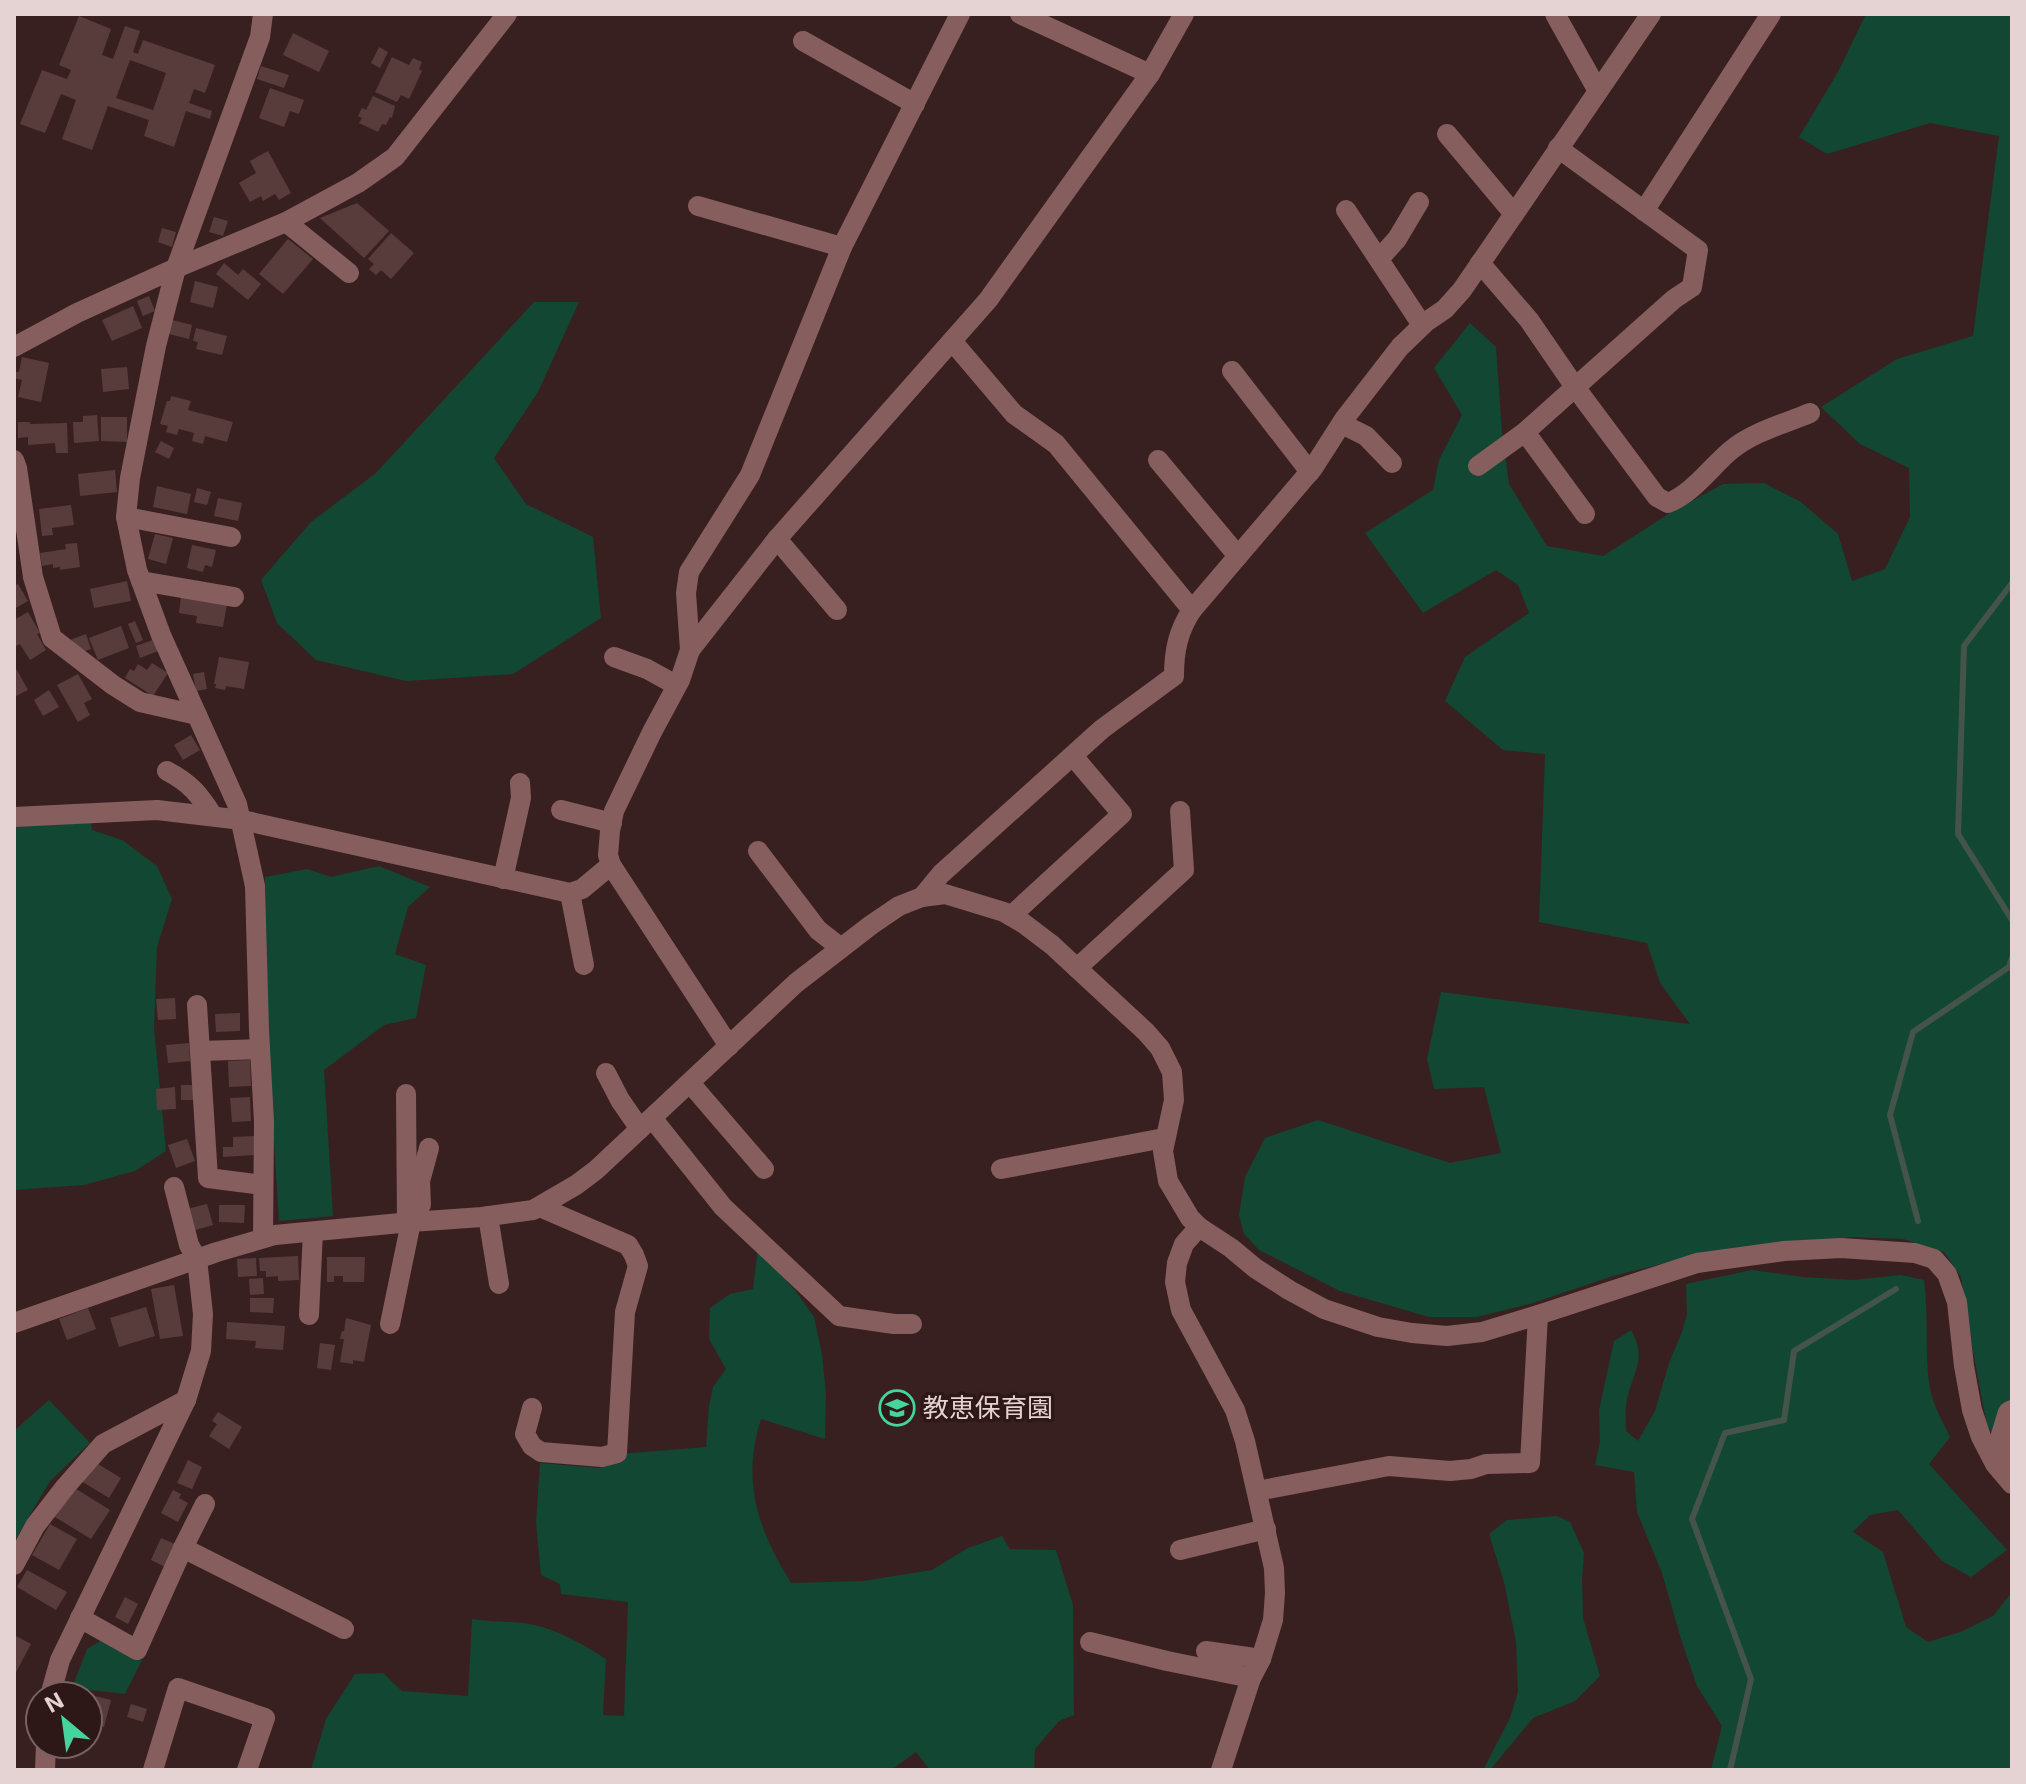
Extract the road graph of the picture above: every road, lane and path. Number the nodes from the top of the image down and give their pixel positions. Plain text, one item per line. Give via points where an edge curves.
1 (263, 14) edge
2 (507, 14) edge
3 (960, 14) edge
4 (1020, 14) edge
5 (1184, 14) edge
6 (1555, 14) edge
7 (1651, 14) edge
8 (1771, 14) edge
9 (803, 41) dead end
10 (1150, 74) junction
11 (1598, 91) junction
12 (915, 104) junction
13 (1447, 134) dead end
14 (1558, 148) junction
15 (1419, 202) dead end
16 (698, 206) dead end
17 (1346, 210) dead end
18 (1644, 211) junction
19 (1514, 214) junction
20 (286, 222) junction
21 (842, 247) junction
22 (1379, 259) junction
23 (1480, 263) junction
24 (176, 268) junction
25 (349, 273) dead end
26 (1422, 325) junction
27 (952, 341) junction
28 (14, 347) edge
29 (1232, 371) dead end
30 (1575, 387) junction
31 (1810, 413) dead end
32 (1342, 424) junction
33 (1525, 432) junction
34 (14, 460) edge
35 (1158, 460) dead end
36 (1392, 463) dead end
37 (1478, 466) dead end
38 (1310, 472) junction
39 (1585, 514) dead end
40 (126, 517) junction
41 (231, 537) dead end
42 (777, 539) junction
43 (1238, 556) junction
44 (141, 581) junction
45 (234, 597) dead end
46 (837, 610) dead end
47 (1192, 610) junction
48 (690, 650) junction
49 (614, 657) dead end
50 (676, 685) junction
51 (197, 715) junction
52 (1073, 756) junction
53 (167, 771) dead end
54 (520, 783) dead end
55 (561, 810) dead end
56 (1180, 811) dead end
57 (213, 816) junction
58 (14, 817) edge
59 (242, 820) junction
60 (612, 823) junction
61 (758, 851) dead end
62 (611, 865) junction
63 (503, 879) junction
64 (570, 893) junction
65 (922, 897) junction
66 (1011, 916) junction
67 (841, 948) junction
68 (584, 965) dead end
69 (1077, 968) junction
70 (197, 1005) dead end
71 (729, 1046) junction
72 (260, 1049) junction
73 (200, 1051) junction
74 (606, 1073) dead end
75 (690, 1083) junction
76 (406, 1094) dead end
77 (646, 1123) junction
78 (1164, 1138) junction
79 (429, 1148) dead end
80 (764, 1169) dead end
81 (1001, 1169) dead end
82 (263, 1185) junction
83 (174, 1187) dead end
84 (540, 1207) junction
85 (488, 1216) junction
86 (413, 1222) junction
87 (1199, 1227) junction
88 (313, 1232) junction
89 (263, 1238) junction
90 (197, 1259) junction
91 (499, 1284) dead end
92 (309, 1315) dead end
93 (1538, 1315) junction
94 (14, 1323) edge
95 (390, 1324) dead end
96 (912, 1324) dead end
97 (186, 1400) junction
98 (532, 1408) dead end
99 (2012, 1410) edge
100 (2007, 1478) edge
101 (1257, 1491) junction
102 (205, 1504) dead end
103 (1266, 1529) junction
104 (183, 1548) junction
105 (1180, 1550) dead end
106 (14, 1565) edge
107 (80, 1618) junction
108 (344, 1629) dead end
109 (1090, 1642) dead end
110 (1206, 1651) dead end
111 (1261, 1659) junction
112 (1251, 1678) junction
113 (54, 1680) edge
114 (153, 1770) edge
115 (247, 1770) edge
116 (1221, 1770) edge

1 - 24 street via 260,37
2 - 20 street via 395,157
3 - 12 street
4 - 10 street
5 - 10 street
6 - 11 street
7 - 11 street
8 - 18 street
9 - 12 street
10 - 27 street via 988,300
11 - 14 street
12 - 21 street
13 - 19 street
14 - 18 street
14 - 19 street
15 - 22 street
16 - 21 street
17 - 22 street
18 - 30 street via 1698,250 1692,287
19 - 23 street
20 - 24 street
20 - 25 street
21 - 48 street via 750,475 689,572
22 - 26 street
23 - 26 street via 1445,309
23 - 30 street via 1529,320
24 - 28 street
24 - 40 street via 156,346
26 - 32 street
27 - 42 street
27 - 47 street via 1014,414 1056,444
29 - 38 street
30 - 31 street via 1657,497 1668,503 1681,498 1732,449
30 - 33 street
32 - 36 street via 1366,436
32 - 38 street
33 - 37 street
33 - 39 street
34 - 51 street via 33,577 52,638 140,702
35 - 43 street
38 - 43 street
40 - 41 street
40 - 44 street
42 - 46 street
42 - 48 street
43 - 47 street
44 - 45 street
44 - 51 street
47 - 52 street via 1174,651 1174,676
48 - 50 street
49 - 50 street
50 - 60 street
51 - 59 street
52 - 65 street
52 - 66 street via 1122,814
53 - 57 street via 187,782
54 - 63 street
55 - 60 street
56 - 69 street via 1184,870
57 - 58 street via 157,810
57 - 59 street
59 - 63 street
59 - 72 street via 255,886
60 - 62 street
61 - 67 street via 818,930
62 - 64 street
62 - 71 street
63 - 64 street
64 - 68 street
65 - 66 street via 945,894
65 - 67 street via 899,906
66 - 69 street
67 - 71 street
69 - 78 street via 1160,1048 1172,1072 1174,1100
70 - 73 street
71 - 75 street
72 - 73 street
72 - 82 street
73 - 82 street via 208,1178
74 - 77 street via 620,1100
75 - 77 street
75 - 80 street
76 - 86 street
77 - 84 street via 586,1178
77 - 96 street via 723,1207 839,1316
78 - 81 street
78 - 87 street via 1168,1181
79 - 86 street
82 - 89 street
83 - 90 street
84 - 85 street
84 - 98 street via 628,1245 638,1266 625,1312 617,1453 602,1457 541,1452 525,1434
85 - 86 street
85 - 91 street
86 - 88 street
86 - 95 street
87 - 93 street via 1324,1309 1378,1327 1447,1336
87 - 101 street via 1177,1263 1181,1310 1235,1410
88 - 89 street
88 - 92 street
89 - 90 street
90 - 94 street
90 - 97 street via 201,1351
93 - 100 street via 1697,1263 1751,1255 1841,1248 1934,1259 1947,1274 1957,1302 1972,1410 1981,1437
93 - 101 street via 1530,1463 1450,1471 1389,1466
97 - 106 street via 103,1444 35,1526
97 - 107 street
99 - 100 street via 2000,1438
101 - 103 street
102 - 104 street
103 - 105 street
103 - 111 street via 1275,1593
104 - 107 street via 137,1650
104 - 108 street
107 - 113 street
109 - 112 street
110 - 111 street
111 - 112 street
112 - 116 street
114 - 115 street via 178,1688 265,1718

